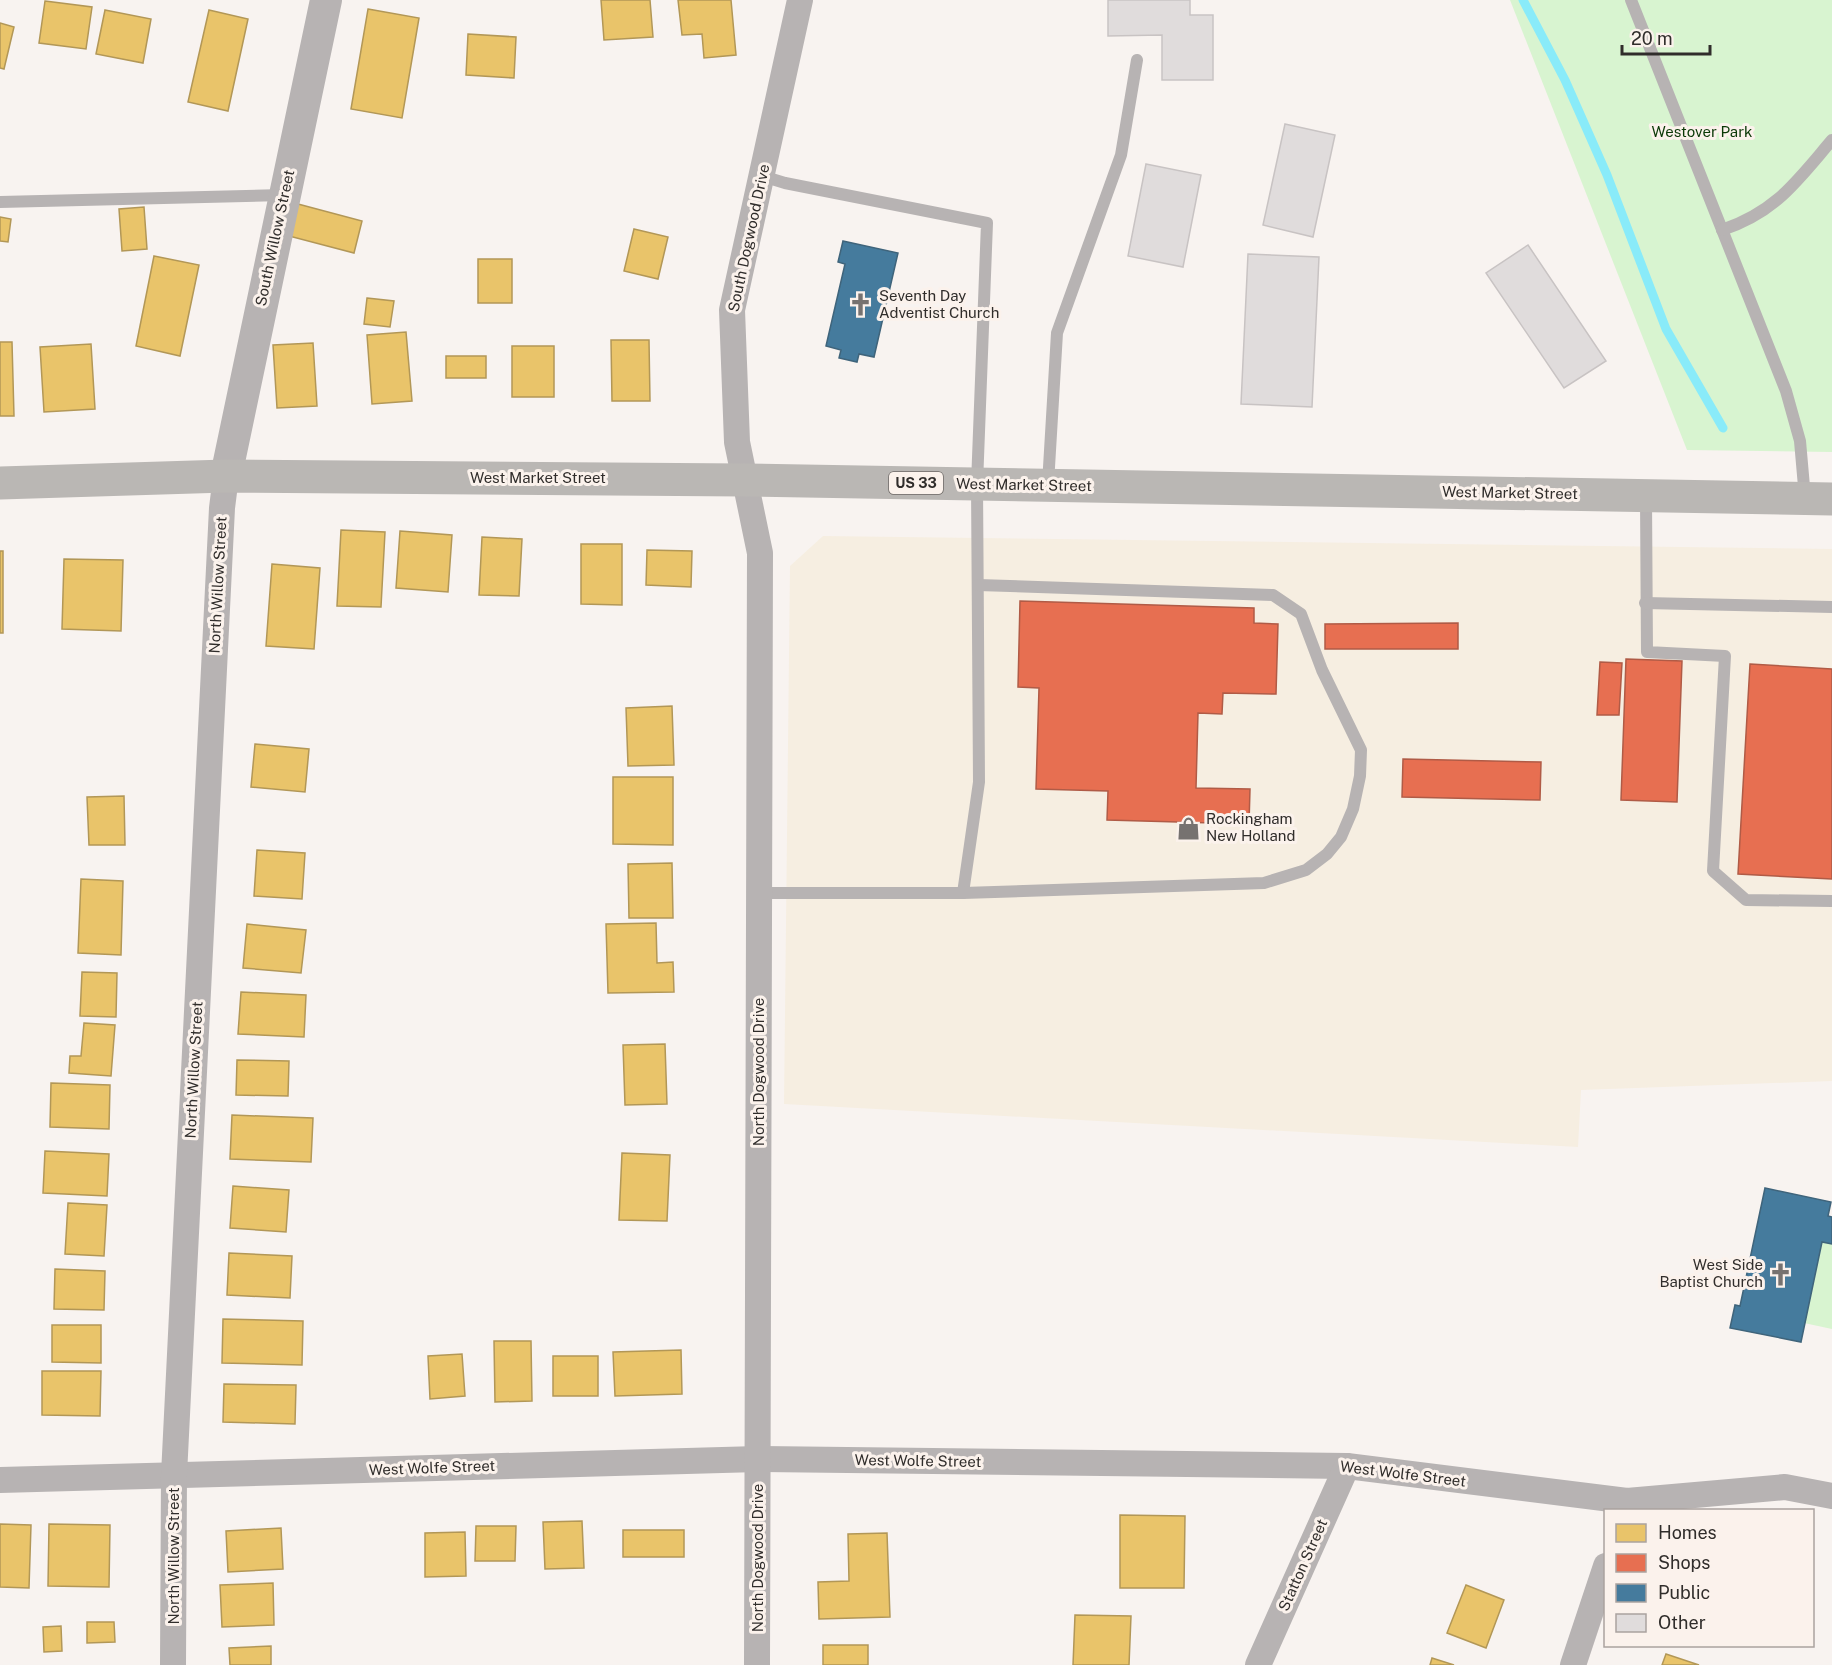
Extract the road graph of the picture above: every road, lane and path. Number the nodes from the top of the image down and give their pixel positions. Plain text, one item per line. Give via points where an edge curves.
1 (326, 0) edge
2 (800, 0) edge
3 (1631, 0) edge
4 (1137, 60) dead end
5 (1832, 140) edge
6 (762, 176) junction
7 (283, 195) junction
8 (0, 202) edge
9 (1722, 230) junction
10 (226, 476) junction
11 (744, 480) junction
12 (0, 483) edge
13 (977, 484) junction
14 (1048, 485) junction
15 (1646, 496) junction
16 (1818, 499) edge
17 (978, 585) junction
18 (1645, 603) junction
19 (1832, 607) edge
20 (759, 893) junction
21 (963, 893) junction
22 (1832, 901) edge
23 (758, 1459) junction
24 (1347, 1466) junction
25 (174, 1475) junction
26 (0, 1480) edge
27 (1832, 1496) edge
28 (1625, 1506) edge
29 (1604, 1569) edge
30 (173, 1665) edge
31 (757, 1665) edge
32 (1258, 1665) edge
33 (1573, 1665) edge

1 - 7 street, South Willow Street
2 - 6 street, South Dogwood Drive
3 - 9 lane
4 - 14 lane via 1121,155 1057,333
5 - 9 lane via 1774,204
6 - 11 street, South Dogwood Drive via 732,310 737,442
6 - 13 lane via 987,223
7 - 8 lane
7 - 10 street, South Willow Street
9 - 16 lane via 1795,419
10 - 11 main road, West Market Street / US 33
10 - 12 main road, West Market Street / US 33
10 - 25 street, North Willow Street
11 - 13 main road, West Market Street / US 33
11 - 20 street, North Dogwood Drive via 760,553
13 - 14 main road, West Market Street / US 33
13 - 17 lane
14 - 15 main road, West Market Street / US 33
15 - 16 main road, West Market Street / US 33
15 - 18 lane
17 - 21 lane via 979,782
17 - 21 lane via 1273,595 1301,614 1322,670 1361,750 1360,776 1353,809 1341,837 1315,864 1280,880 1208,886
18 - 19 lane
18 - 22 lane via 1647,651 1725,656 1713,871 1746,900
20 - 21 lane
20 - 23 street, North Dogwood Drive
23 - 24 street, West Wolfe Street
23 - 25 street, West Wolfe Street
23 - 31 street, North Dogwood Drive
24 - 28 street, West Wolfe Street
24 - 32 street, Statton Street
25 - 26 street, West Wolfe Street
25 - 30 street, North Willow Street
27 - 28 street, West Wolfe Street via 1785,1487
29 - 33 street

